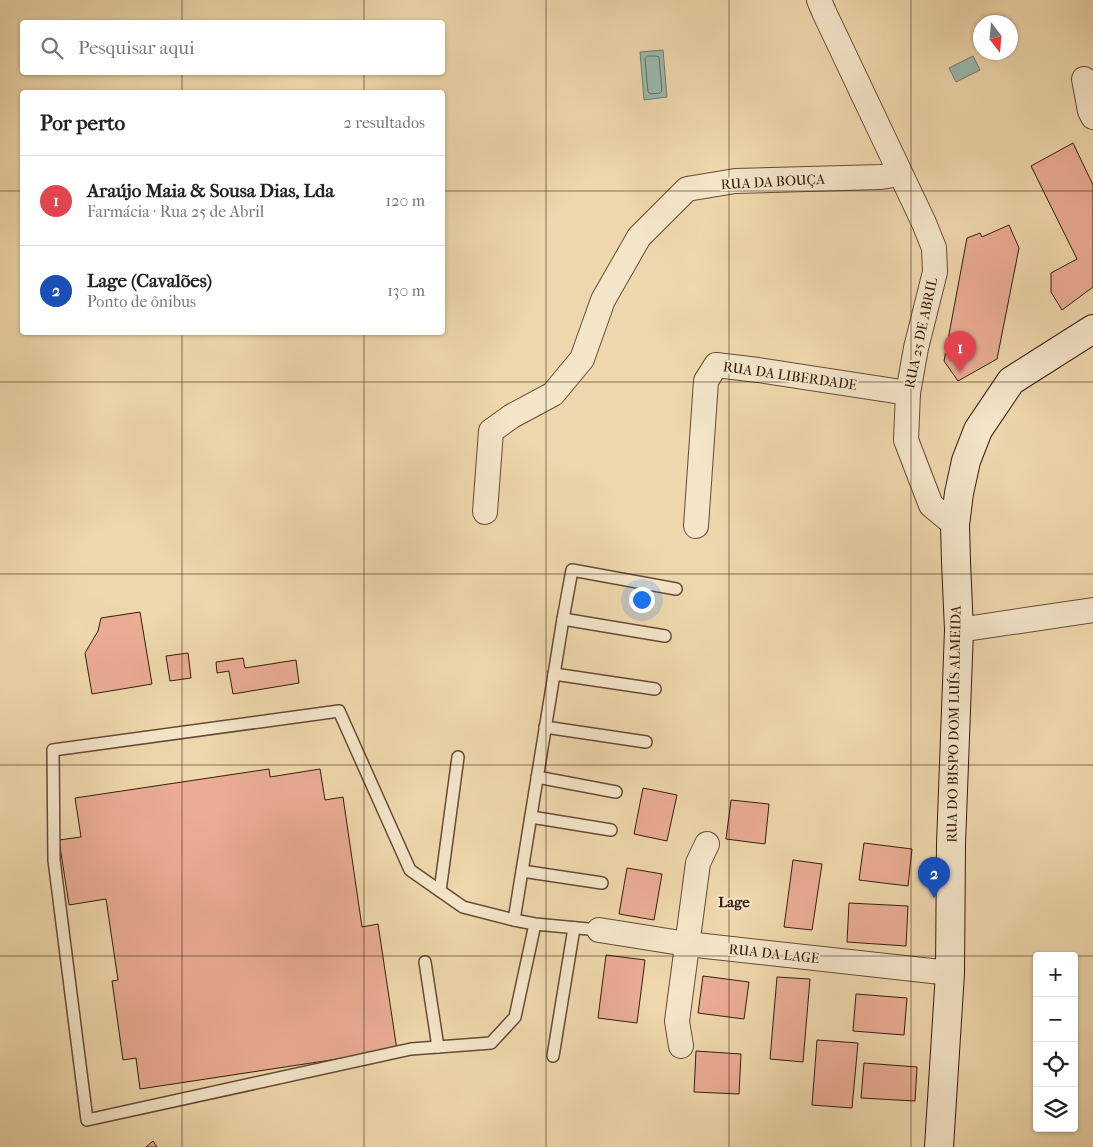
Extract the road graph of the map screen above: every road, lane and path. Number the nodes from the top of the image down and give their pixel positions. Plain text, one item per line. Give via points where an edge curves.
1 (819, 0) edge
2 (1084, 79) dead end
3 (1093, 117) edge
4 (900, 174) junction
5 (1093, 329) edge
6 (908, 393) junction
7 (484, 512) dead end
8 (955, 525) junction
9 (696, 526) dead end
10 (676, 589) dead end
11 (1093, 610) edge
12 (563, 619) junction
13 (959, 630) junction
14 (665, 636) dead end
15 (554, 674) junction
16 (655, 689) dead end
17 (545, 727) junction
18 (646, 742) dead end
19 (458, 757) dead end
20 (537, 777) junction
21 (616, 792) dead end
22 (530, 817) junction
23 (611, 830) dead end
24 (707, 844) dead end
25 (522, 871) junction
26 (602, 883) dead end
27 (440, 891) junction
28 (514, 920) junction
29 (535, 924) junction
30 (574, 928) junction
31 (599, 930) joint
32 (687, 944) junction
33 (425, 962) dead end
34 (950, 973) junction
35 (681, 1046) dead end
36 (438, 1048) junction
37 (553, 1056) dead end
38 (939, 1147) edge

1 - 4 street, RUA 25 DE ABRIL
2 - 3 street
4 - 6 street, RUA 25 DE ABRIL via 934,248 935,272
4 - 7 street, RUA DA BOUÇA via 736,181 686,189 639,238 604,300 582,359 553,394 491,431
5 - 8 street, RUA DO BISPO DOM LUÍS ALMEIDA via 1011,381 978,430 969,453
6 - 8 street, RUA 25 DE ABRIL via 906,440 931,505
6 - 9 street, RUA DA LIBERDADE via 716,365 706,381
8 - 13 street, RUA DO BISPO DOM LUÍS ALMEIDA
10 - 12 lane via 572,570
11 - 13 street
12 - 14 lane
12 - 15 lane
13 - 34 street, RUA DO BISPO DOM LUÍS ALMEIDA
15 - 16 lane
15 - 17 lane
17 - 18 lane
17 - 20 lane
19 - 27 lane
20 - 21 lane
20 - 22 lane
22 - 23 lane
22 - 25 lane
24 - 32 street via 698,863
25 - 26 lane
25 - 28 lane
27 - 28 lane via 462,907
27 - 36 lane via 410,870 339,711 53,750 54,860 87,1120 411,1050
28 - 29 lane
29 - 30 lane
29 - 36 lane via 515,1017 491,1043
30 - 31 lane
30 - 37 lane
31 - 32 street, RUA DA LAGE
32 - 34 street, RUA DA LAGE
32 - 35 street via 677,1021
33 - 36 lane
34 - 38 street, RUA DO BISPO DOM LUÍS ALMEIDA

